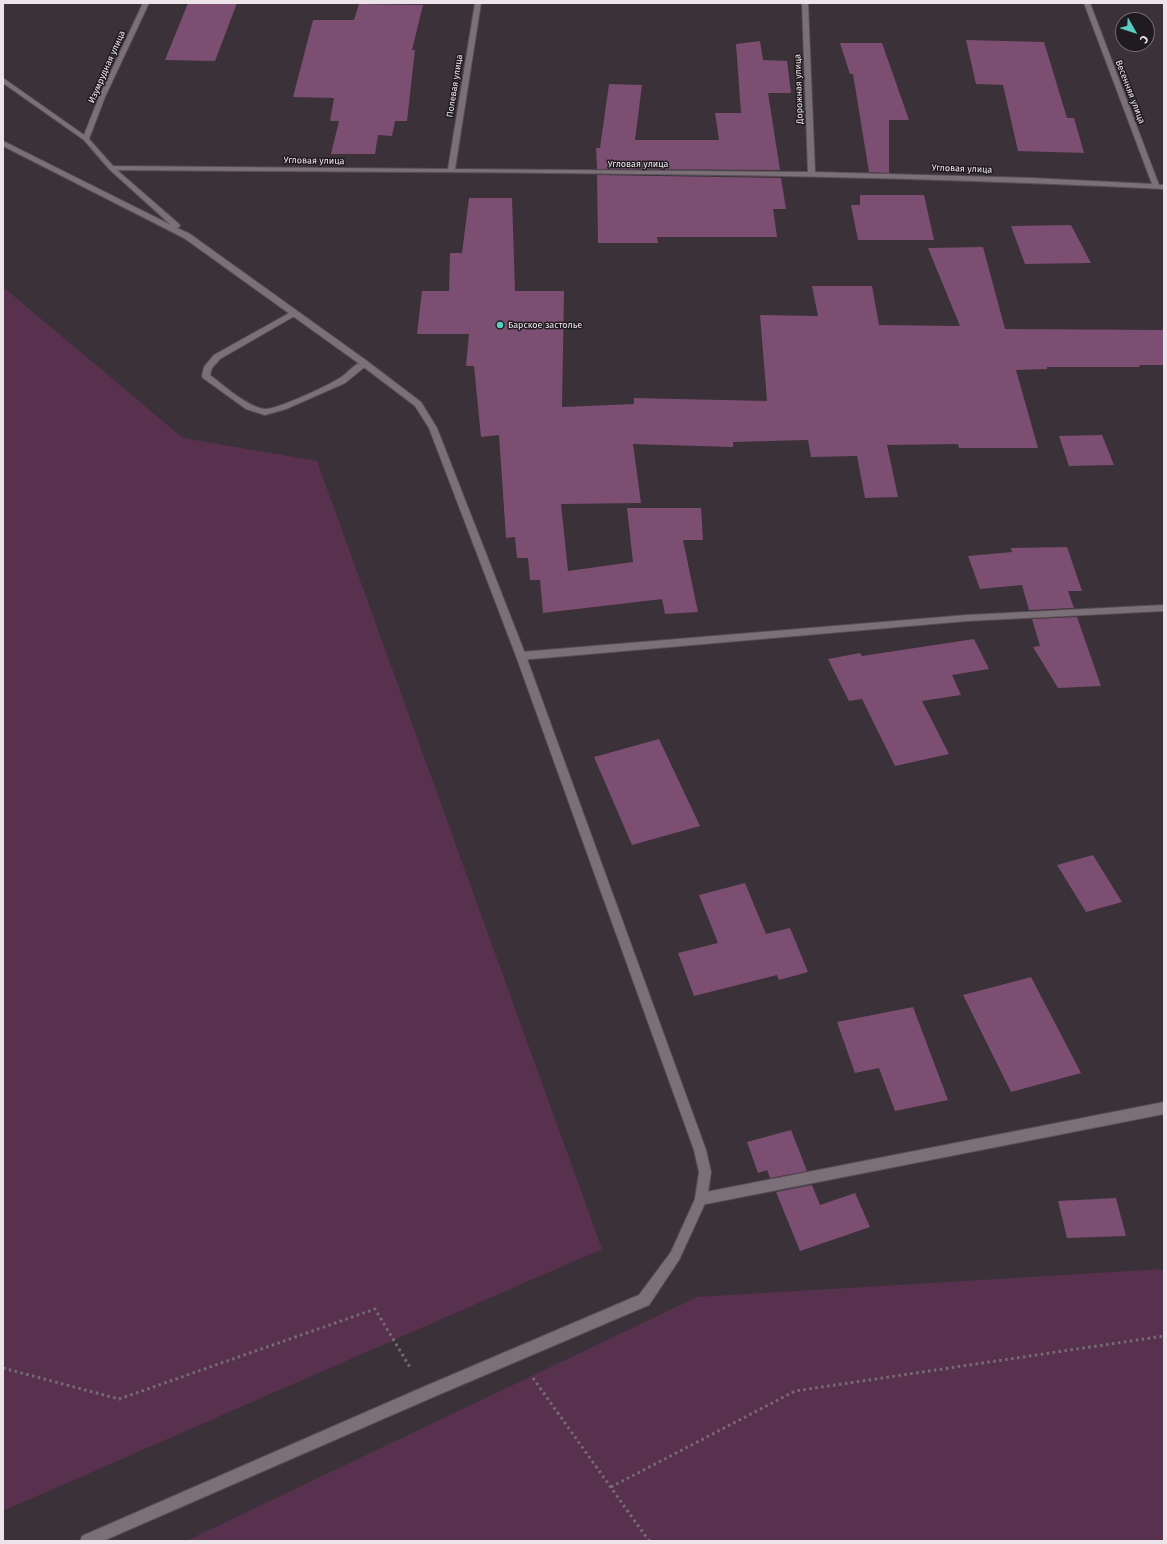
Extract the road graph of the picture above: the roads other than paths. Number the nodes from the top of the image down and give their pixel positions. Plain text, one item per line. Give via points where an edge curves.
1 (146, 3) edge
2 (478, 3) edge
3 (805, 3) edge
4 (1087, 3) edge
5 (3, 80) edge
6 (86, 139) junction
7 (3, 143) edge
8 (111, 168) junction
9 (451, 172) junction
10 (812, 174) junction
11 (1156, 187) junction
12 (1164, 187) edge
13 (187, 236) junction
14 (294, 314) junction
15 (364, 363) junction
16 (1164, 608) edge
17 (521, 656) junction
18 (1164, 1108) edge
19 (701, 1199) junction
20 (86, 1541) edge

1 - 6 street, Изумрудная улица via 102,97
2 - 9 street, Полевая улица
3 - 10 street, Дорожная улица
4 - 11 street, Весенняя улица
5 - 6 street
6 - 8 street
7 - 13 street
8 - 9 street, Угловая улица
8 - 13 street
9 - 10 street, Угловая улица
10 - 11 street, Угловая улица via 1032,180
11 - 12 street, Угловая улица
13 - 14 street
14 - 15 street
14 - 15 street via 217,358 208,367 206,376 249,407 265,412 283,407 342,381
15 - 17 street via 418,404 433,428
16 - 17 street via 967,618
17 - 19 street via 700,1150 705,1172
18 - 19 street
19 - 20 street via 675,1256 644,1300

